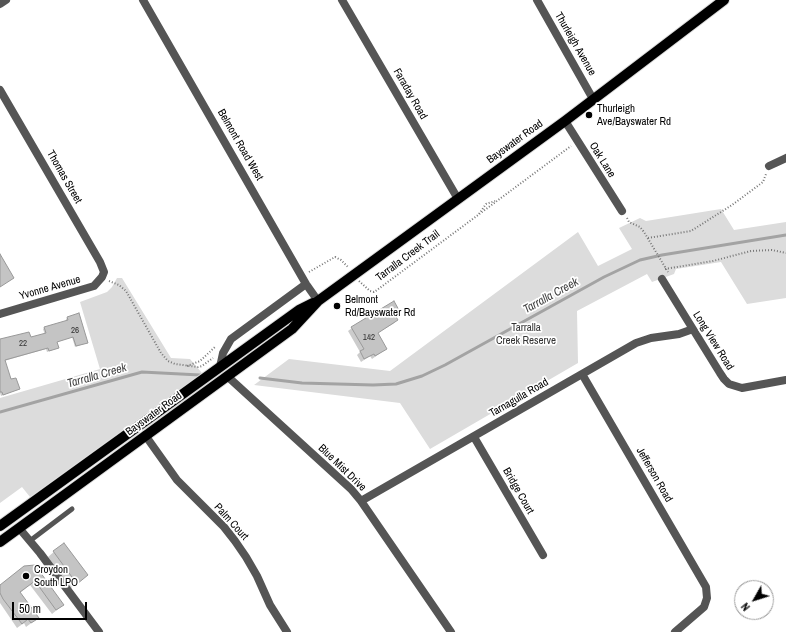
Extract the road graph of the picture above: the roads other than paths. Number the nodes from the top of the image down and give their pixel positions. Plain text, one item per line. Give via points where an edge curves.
1 (6, 0) edge
2 (143, 0) edge
3 (342, 0) edge
4 (537, 0) edge
5 (724, 0) edge
6 (0, 4) edge
7 (0, 90) edge
8 (593, 99) junction
9 (565, 121) junction
10 (786, 158) edge
11 (769, 166) road end
12 (458, 199) junction
13 (622, 211) road end
14 (102, 278) joint
15 (662, 279) dead end
16 (306, 284) junction
17 (318, 301) junction
18 (0, 314) edge
19 (693, 329) junction
20 (220, 367) junction
21 (582, 374) junction
22 (227, 376) junction
23 (786, 380) edge
24 (145, 435) junction
25 (474, 437) junction
26 (361, 501) junction
27 (72, 509) dead end
28 (1, 524) edge
29 (19, 528) junction
30 (31, 540) junction
31 (0, 542) edge
32 (543, 555) dead end
33 (99, 632) edge
34 (287, 632) edge
35 (451, 632) edge
36 (675, 632) edge

1 - 6 street
2 - 16 street, Belmont Road West
3 - 12 street, Faraday Road
4 - 8 street, Thurleigh Avenue
5 - 8 main road, Bayswater Road
7 - 14 street, Thomas Street via 100,262 104,272
8 - 9 main road, Bayswater Road
9 - 12 main road, Bayswater Road
9 - 13 street, Oak Lane
10 - 11 street
12 - 17 main road, Bayswater Road
14 - 18 street, Yvonne Avenue via 94,286
15 - 19 street, Long View Road
16 - 17 street, Belmont Road West
16 - 20 street via 226,340
17 - 20 main road, Bayswater Road via 299,310
17 - 22 main road, Bayswater Road via 292,329
19 - 21 street, Tarnagulla Road via 636,343
19 - 23 street, Long View Road via 729,384 742,388
20 - 22 main road
20 - 28 main road, Bayswater Road
21 - 25 street, Tarnagulla Road
21 - 36 street, Jefferson Road via 706,587 707,598 704,607
22 - 24 main road, Bayswater Road
22 - 26 street, Blue Mist Drive
24 - 29 main road, Bayswater Road
24 - 34 street, Palm Court via 177,480 235,541
25 - 26 street, Tarnagulla Road
25 - 32 street, Bridge Court
26 - 35 street, Blue Mist Drive
27 - 30 lane
28 - 29 main road
29 - 30 street
29 - 31 main road, Bayswater Road
30 - 33 street

